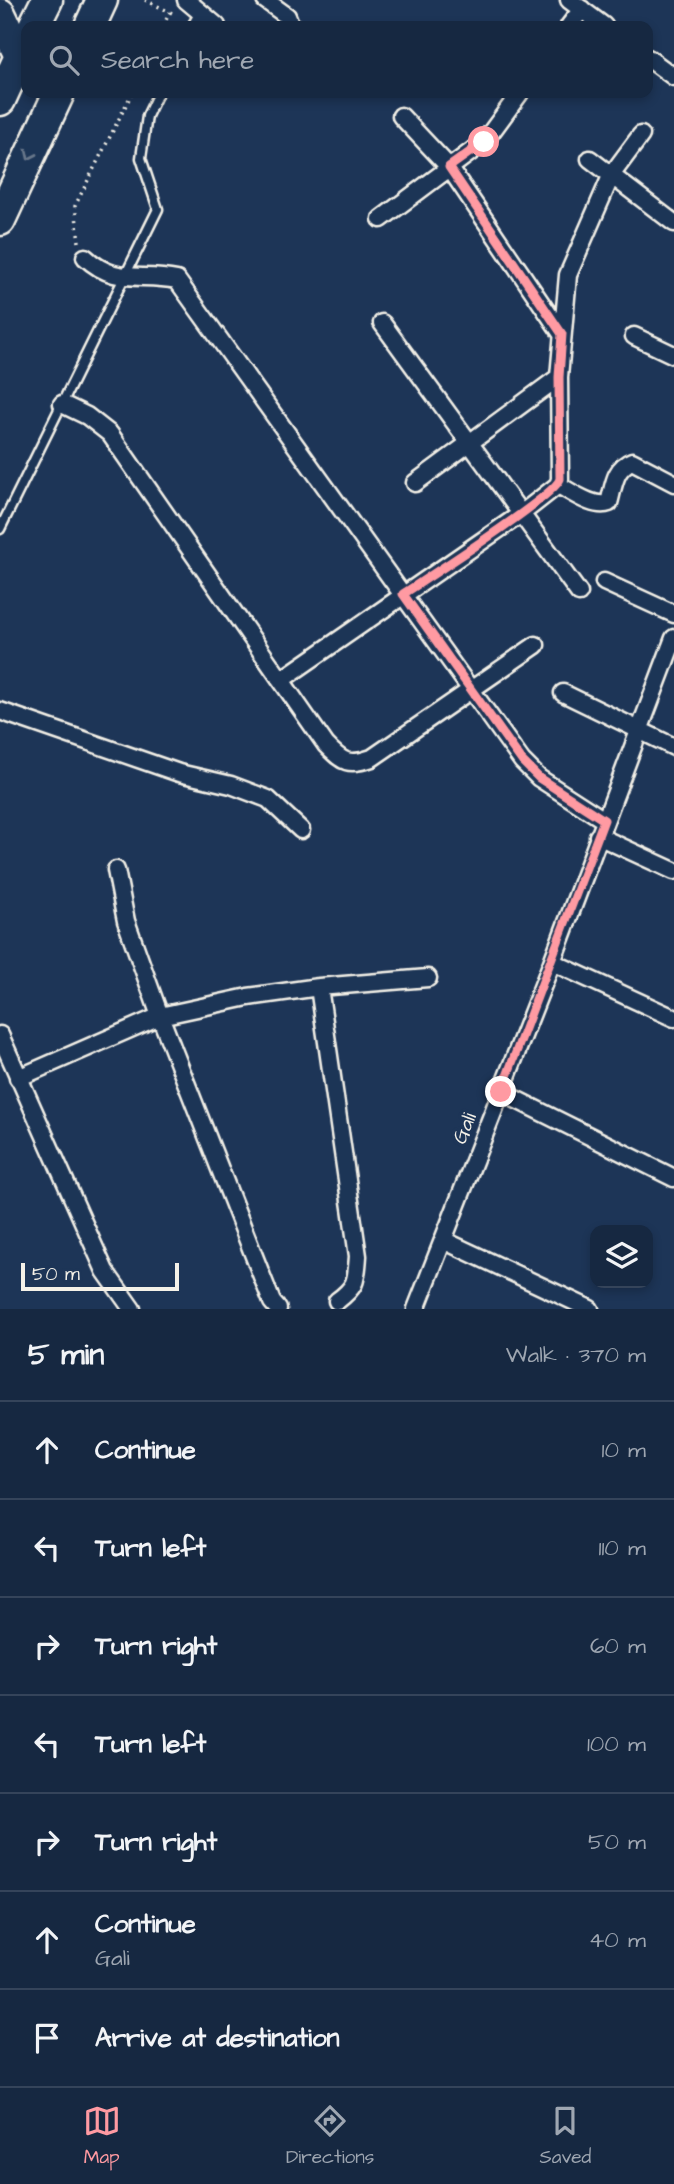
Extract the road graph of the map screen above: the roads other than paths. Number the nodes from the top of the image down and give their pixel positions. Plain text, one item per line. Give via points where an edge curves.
1 (47, 0) edge
2 (102, 0) edge
3 (186, 0) edge
4 (265, 0) edge
5 (575, 5) edge
6 (0, 14) edge
7 (196, 19) edge
8 (36, 21) edge
9 (92, 21) edge
10 (289, 21) edge
11 (597, 21) edge
12 (21, 47) edge
13 (21, 54) edge
14 (653, 62) edge
15 (674, 77) edge
16 (57, 98) edge
17 (156, 98) edge
18 (516, 98) edge
19 (0, 100) edge
20 (401, 116) dead end
21 (641, 135) dead end
22 (590, 159) dead end
23 (449, 167) junction
24 (612, 174) junction
25 (381, 219) dead end
26 (0, 220) edge
27 (674, 223) edge
28 (85, 257) road end
29 (126, 277) junction
30 (382, 323) dead end
31 (562, 334) junction
32 (634, 336) dead end
33 (674, 355) edge
34 (559, 377) junction
35 (62, 404) junction
36 (469, 443) junction
37 (415, 483) dead end
38 (674, 483) edge
39 (558, 485) junction
40 (521, 514) junction
41 (0, 529) edge
42 (604, 582) dead end
43 (579, 593) dead end
44 (403, 594) junction
45 (674, 614) edge
46 (674, 638) edge
47 (536, 645) dead end
48 (281, 680) junction
49 (471, 689) junction
50 (563, 693) dead end
51 (0, 711) edge
52 (640, 730) junction
53 (674, 747) edge
54 (601, 828) junction
55 (301, 830) dead end
56 (116, 870) dead end
57 (674, 872) edge
58 (552, 962) junction
59 (428, 978) dead end
60 (319, 987) junction
61 (160, 1016) junction
62 (674, 1018) edge
63 (0, 1035) edge
64 (18, 1078) junction
65 (501, 1092) junction
66 (674, 1178) edge
67 (443, 1240) junction
68 (337, 1301) dead end
69 (132, 1309) edge
70 (278, 1309) edge
71 (416, 1309) edge
72 (590, 1309) edge

1 - 8 highway
2 - 9 highway
3 - 7 street
4 - 10 street
5 - 11 street
6 - 12 highway
13 - 19 highway
14 - 15 street
16 -> 26 highway
17 - 29 lane via 147,116 141,159 158,209
18 - 23 street via 484,142
20 - 23 street
21 - 24 street
22 - 24 street
23 - 25 street
23 - 31 street
24 - 27 street
24 - 31 street via 568,275
28 - 29 street via 100,271
29 - 35 lane
29 - 44 street via 177,280
30 - 36 street
31 - 34 street
32 - 33 street
34 - 36 street
34 - 39 street
35 - 41 lane
35 - 48 street via 110,434
36 - 37 street
36 - 40 street
38 - 39 street via 632,461 618,470 605,505
39 - 40 street
40 - 43 street
40 - 44 street
42 - 45 street
44 - 48 street
44 - 49 street
46 - 52 street, Gali
47 - 49 street
48 - 49 street via 326,745 340,760 356,764 372,758
49 - 54 street via 522,761
50 - 52 street
51 - 55 street via 179,773 256,794 268,799
52 - 53 street
52 - 54 street, Gali
54 - 57 street
54 - 58 street, Gali
56 - 61 street via 126,921
58 - 62 street
58 - 65 street, Gali
59 - 60 street
60 - 61 street
60 - 68 street via 358,1256 352,1290
61 - 64 street
61 - 70 street
63 - 64 street
64 - 69 street via 105,1271
65 - 66 street
65 - 67 street, Gali
67 - 71 street, Gali
67 - 72 street

